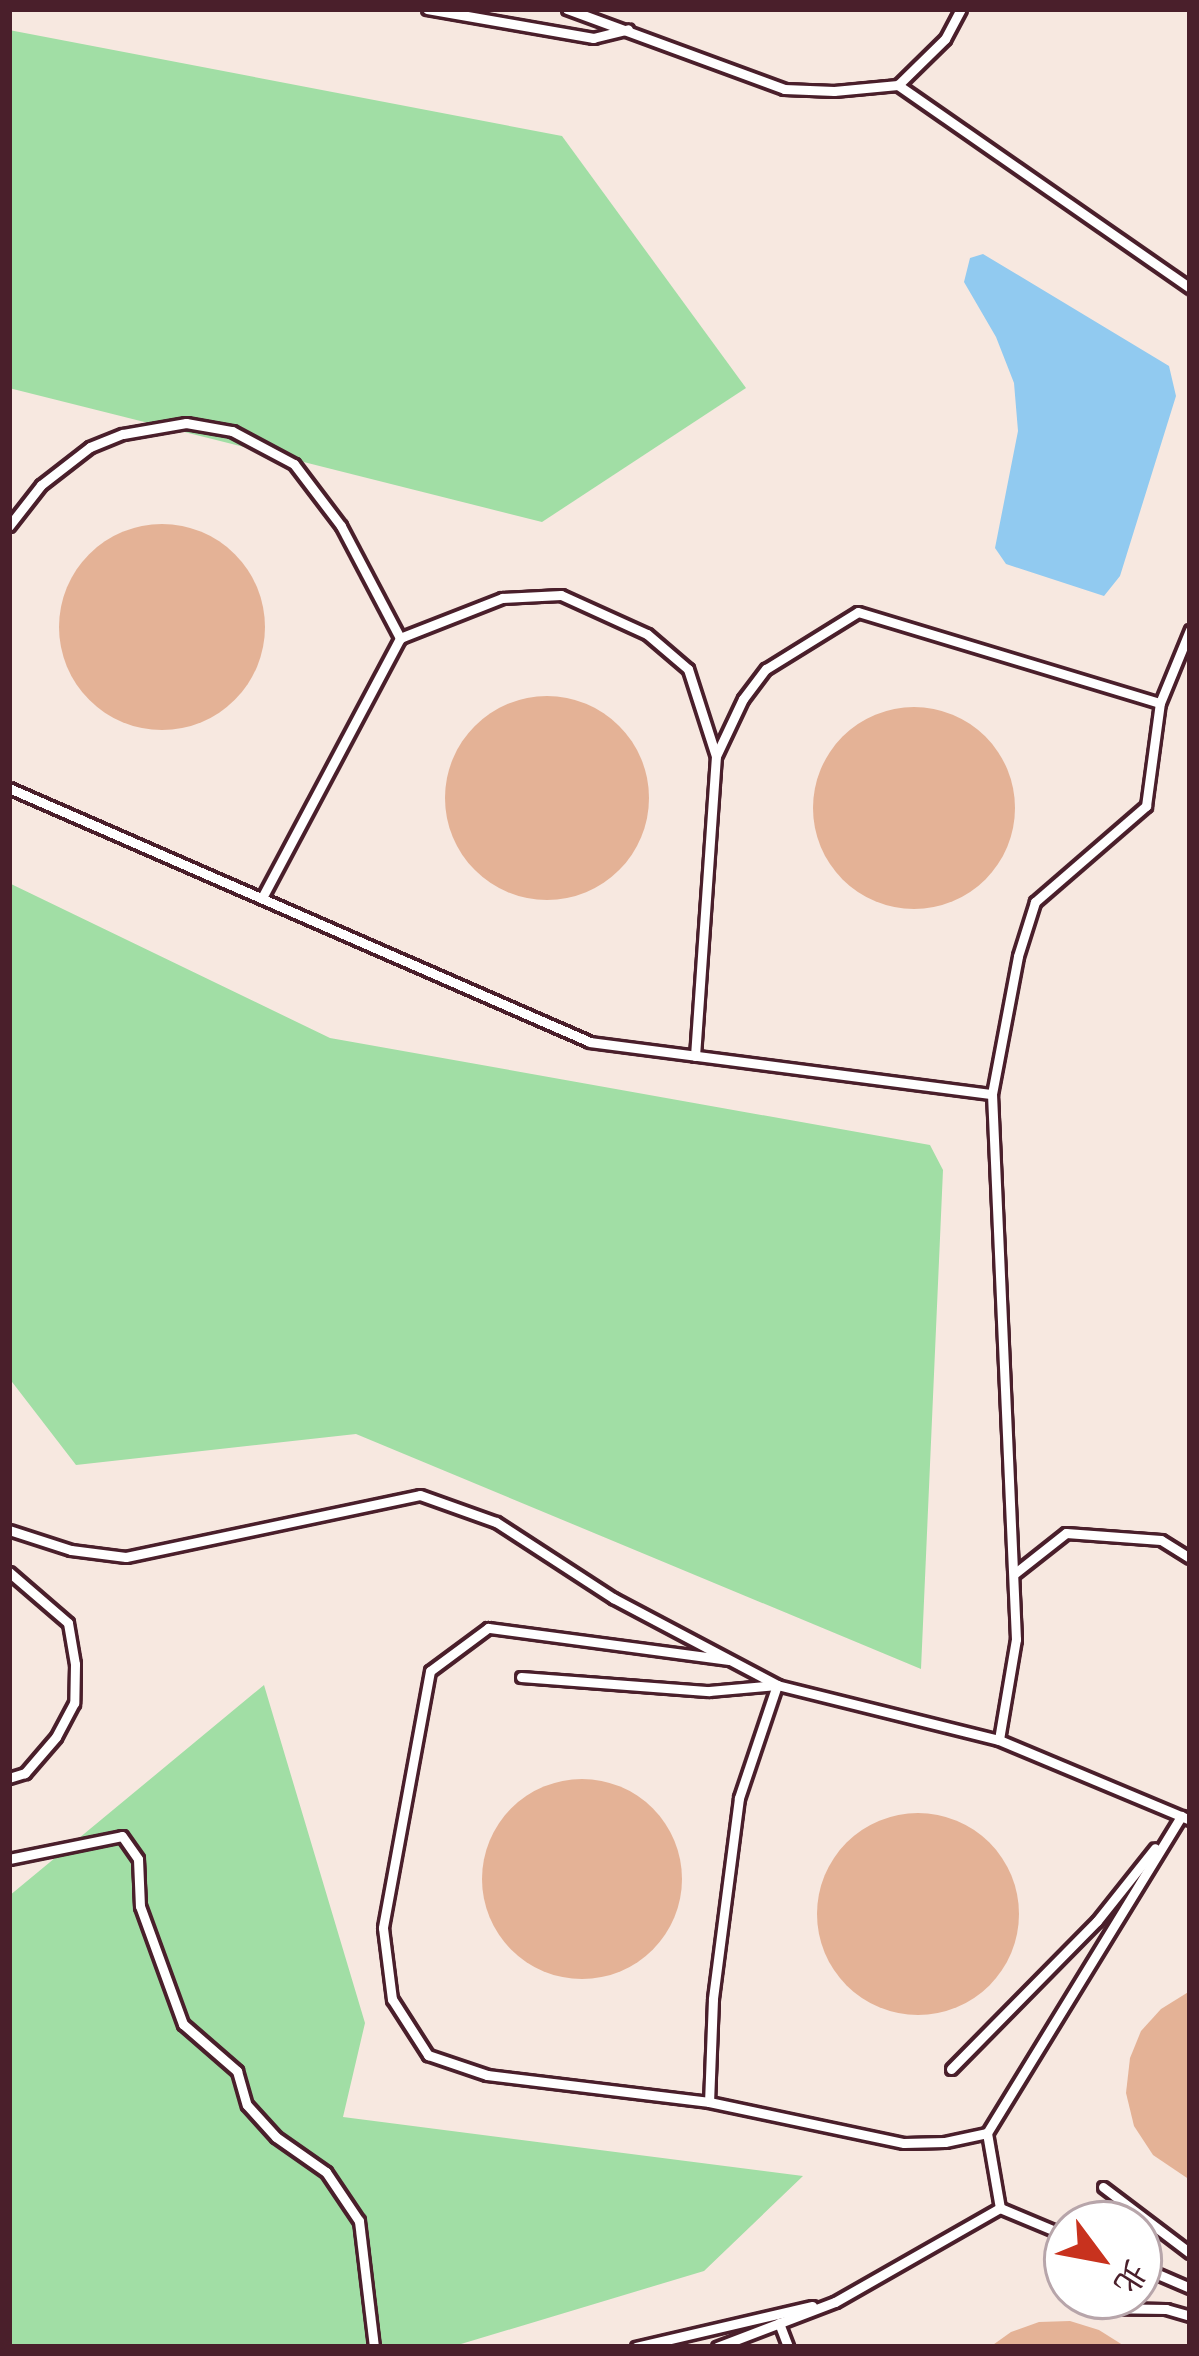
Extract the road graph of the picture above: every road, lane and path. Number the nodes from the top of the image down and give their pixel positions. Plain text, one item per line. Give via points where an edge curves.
1 (427, 9) edge
2 (567, 9) edge
3 (961, 9) edge
4 (628, 29) junction
5 (898, 85) junction
6 (1190, 288) edge
7 (9, 526) edge
8 (1190, 630) edge
9 (400, 638) junction
10 (1160, 703) junction
11 (716, 756) junction
12 (9, 788) edge
13 (262, 896) junction
14 (695, 1056) junction
15 (992, 1094) junction
16 (9, 1530) edge
17 (1190, 1558) edge
18 (9, 1572) edge
19 (1014, 1574) junction
20 (729, 1660) junction
21 (521, 1677) dead end
22 (777, 1685) junction
23 (999, 1740) junction
24 (9, 1778) edge
25 (1185, 1818) edge
26 (9, 1859) edge
27 (951, 2069) dead end
28 (709, 2102) junction
29 (987, 2133) junction
30 (1103, 2187) dead end
31 (1000, 2208) junction
32 (1043, 2226) edge
33 (1190, 2254) edge
34 (835, 2302) junction
35 (779, 2323) junction
36 (374, 2347) edge
37 (636, 2347) edge
38 (717, 2347) edge
39 (788, 2347) edge

1 - 4 lane via 593,38
2 - 4 lane
3 - 5 lane via 945,39
4 - 5 lane via 784,89
5 - 6 lane
7 - 9 lane via 40,485 90,447 186,423 232,431 294,464 341,526
8 - 10 lane
9 - 11 lane via 502,598 561,595 647,634 688,669
9 - 13 lane
10 - 11 lane via 857,612 766,669
10 - 15 lane via 1145,806 1035,902
11 - 14 lane
12 - 13 lane
13 - 14 lane via 590,1042
14 - 15 lane
15 - 19 lane
16 - 20 lane via 126,1557 420,1496 496,1522
17 - 19 lane via 1161,1540 1066,1533
18 - 24 lane via 68,1623 75,1664 74,1702 56,1737
19 - 23 lane via 1016,1639
20 - 22 lane
20 - 28 lane via 488,1628 430,1671 383,1928 392,1999 428,2055 487,2075
21 - 22 lane via 709,1691
22 - 23 lane
22 - 28 lane via 740,1798 713,2000
23 - 25 lane
25 - 27 lane
25 - 29 lane
26 - 36 lane via 122,1836 138,1859 140,1906 183,2024 237,2072 247,2104 276,2137 326,2172 358,2221
28 - 29 lane via 904,2143
29 - 31 lane
30 - 33 lane
31 - 32 lane
31 - 34 lane
34 - 35 lane
34 - 37 lane
35 - 38 lane
35 - 39 lane

